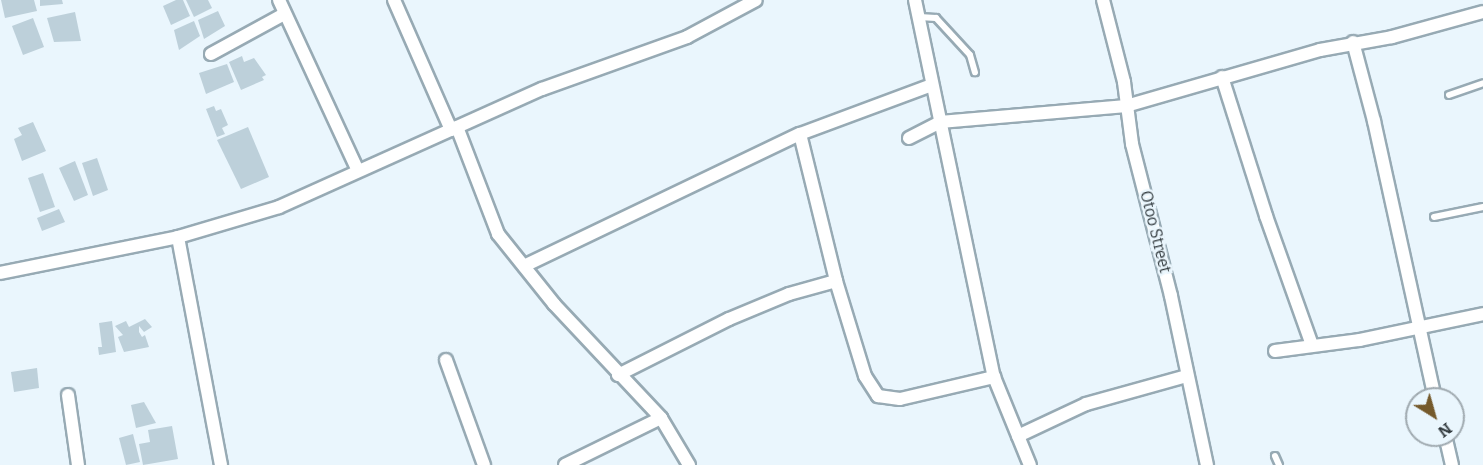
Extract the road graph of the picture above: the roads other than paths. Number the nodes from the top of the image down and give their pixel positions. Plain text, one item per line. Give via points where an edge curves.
1 (279, 0) edge
2 (394, 0) edge
3 (756, 0) edge
4 (915, 0) edge
5 (1103, 0) edge
6 (1483, 12) edge
7 (285, 14) junction
8 (918, 17) junction
9 (1353, 42) junction
10 (211, 54) dead end
11 (975, 72) dead end
12 (1222, 77) junction
13 (1483, 83) edge
14 (932, 85) junction
15 (1449, 95) dead end
16 (1126, 106) junction
17 (940, 122) junction
18 (454, 129) junction
19 (800, 134) junction
20 (909, 138) dead end
21 (357, 169) junction
22 (1483, 207) edge
23 (1434, 217) dead end
24 (178, 237) junction
25 (524, 266) junction
26 (0, 273) edge
27 (836, 281) junction
28 (1483, 314) edge
29 (1417, 329) junction
30 (1312, 345) junction
31 (1275, 351) dead end
32 (446, 360) dead end
33 (618, 375) junction
34 (994, 376) junction
35 (1187, 376) junction
36 (1432, 387) edge
37 (68, 394) dead end
38 (661, 418) junction
39 (1018, 436) junction
40 (1448, 447) edge
41 (1275, 456) dead end
42 (78, 465) edge
43 (221, 465) edge
44 (484, 465) edge
45 (565, 465) edge
46 (688, 465) edge
47 (1030, 465) edge
48 (1207, 465) edge
49 (1279, 465) edge
50 (1452, 465) edge

1 - 7 street
2 - 18 street
3 - 18 street via 687,37 542,90
4 - 8 street
5 - 16 street, Otoo Street
6 - 9 street via 1392,37
7 - 10 street
7 - 21 street
8 - 11 lane via 936,18 970,55
8 - 14 street
9 - 12 street
9 - 29 street via 1374,121
12 - 16 street
12 - 30 street
13 - 15 lane
14 - 17 street
14 - 19 street
16 - 17 street
16 - 35 street, Otoo Street
17 - 20 street
17 - 34 street
18 - 21 street
18 - 25 street via 498,234
19 - 25 street
19 - 27 street
21 - 24 street via 279,207
22 - 23 lane
24 - 26 street
24 - 43 street
25 - 33 street
27 - 33 street via 789,294 729,319
27 - 34 street via 865,376 878,396 900,399
28 - 29 street
29 - 30 street
29 - 36 street
30 - 31 street
32 - 44 street
33 - 38 street
34 - 39 street
35 - 39 street via 1086,404
35 - 48 street, Otoo Street
37 - 42 street
38 - 45 street
38 - 46 street
39 - 47 street
40 - 50 street
41 - 49 lane

